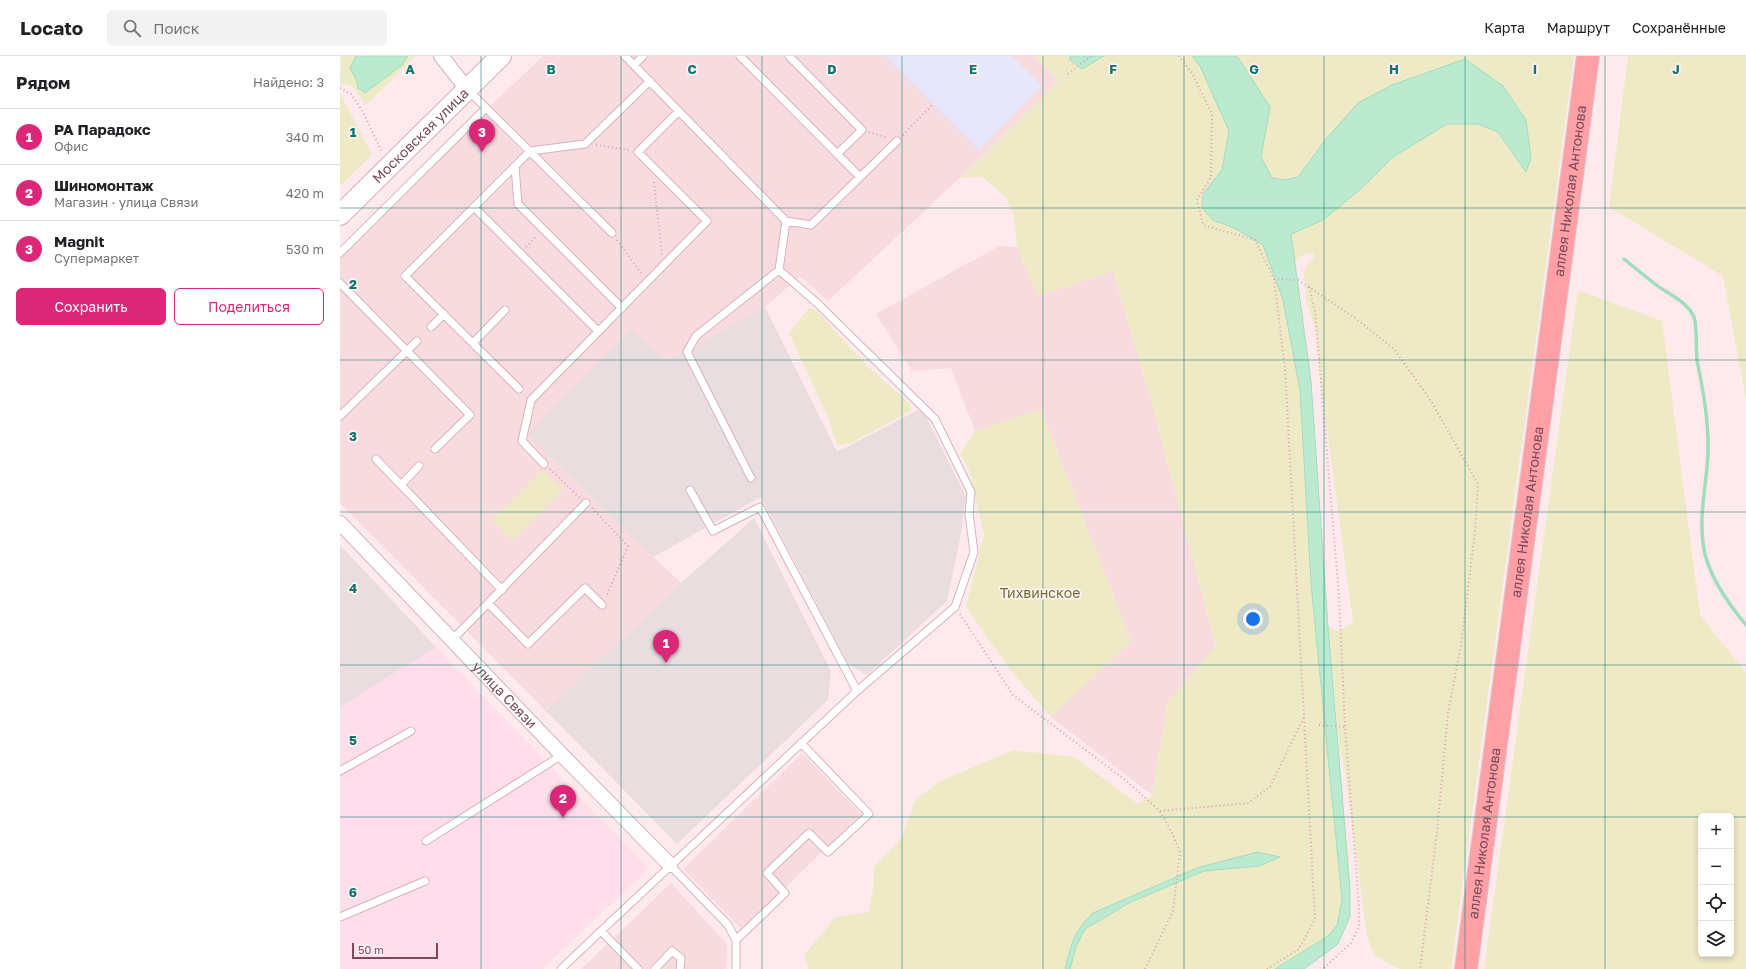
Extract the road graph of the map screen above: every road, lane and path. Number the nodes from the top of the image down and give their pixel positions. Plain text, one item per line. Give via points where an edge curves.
1 (441, 56) edge
2 (501, 56) edge
3 (625, 56) edge
4 (643, 56) edge
5 (740, 56) edge
6 (790, 56) edge
7 (1091, 56) edge
8 (1179, 56) edge
9 (1588, 56) edge
10 (634, 65) junction
11 (1068, 74) dead end
12 (650, 81) junction
13 (340, 88) edge
14 (467, 89) junction
15 (933, 104) dead end
16 (486, 108) junction
17 (679, 111) junction
18 (862, 130) junction
19 (897, 141) junction
20 (585, 144) junction
21 (530, 151) junction
22 (638, 152) junction
23 (837, 154) junction
24 (391, 164) junction
25 (515, 166) junction
26 (653, 166) junction
27 (860, 177) junction
28 (474, 207) junction
29 (340, 215) edge
30 (786, 221) junction
31 (543, 230) junction
32 (612, 233) joint
33 (340, 252) edge
34 (520, 253) junction
35 (663, 266) junction
36 (779, 270) junction
37 (1274, 279) junction
38 (648, 281) junction
39 (340, 283) edge
40 (1309, 287) junction
41 (622, 308) junction
42 (505, 310) dead end
43 (444, 314) junction
44 (431, 327) dead end
45 (598, 331) junction
46 (417, 341) dead end
47 (473, 343) junction
48 (407, 351) junction
49 (519, 389) dead end
50 (341, 414) edge
51 (436, 449) dead end
52 (376, 459) dead end
53 (544, 464) joint
54 (419, 466) dead end
55 (752, 478) dead end
56 (401, 485) junction
57 (690, 490) dead end
58 (586, 503) junction
59 (340, 523) edge
60 (502, 590) junction
61 (488, 603) junction
62 (602, 605) joint
63 (955, 607) junction
64 (452, 640) junction
65 (857, 691) junction
66 (1304, 717) junction
67 (1319, 725) dead end
68 (1344, 727) junction
69 (411, 731) dead end
70 (801, 744) junction
71 (562, 755) junction
72 (340, 771) edge
73 (1160, 811) junction
74 (426, 841) dead end
75 (670, 865) junction
76 (425, 881) dead end
77 (340, 917) edge
78 (601, 931) junction
79 (736, 940) junction
80 (561, 969) edge
81 (638, 969) edge
82 (655, 969) edge
83 (680, 969) edge
84 (736, 969) edge
85 (1145, 969) edge
86 (1267, 969) edge
87 (1323, 969) edge
88 (1420, 969) edge
89 (1466, 969) edge

1 - 14 street
2 - 14 main road, Московская улица
3 - 10 lane
4 - 10 lane
5 - 23 lane
6 - 18 lane
7 - 11 path
8 - 37 path via 1192,73 1212,114 1211,176 1197,200 1203,225 1255,240
9 - 89 main road, аллея Николая Антонова
10 - 12 lane
12 - 17 lane
12 - 20 lane
13 - 24 path via 351,94
14 - 16 lane
14 - 24 main road, Московская улица
15 - 19 path
16 - 21 lane
16 - 33 lane
17 - 22 lane
17 - 30 lane
18 - 19 path
18 - 23 lane
19 - 27 lane
20 - 21 lane
20 - 22 path
21 - 25 lane
21 - 32 lane
22 - 26 lane
23 - 27 lane
24 - 29 main road, Московская улица
25 - 28 lane
25 - 31 lane via 518,204
26 - 35 path
26 - 35 lane via 707,221
27 - 30 lane via 812,225
28 - 34 lane
28 - 43 lane via 405,276
30 - 36 lane
31 - 34 path
31 - 41 lane
32 - 38 path
34 - 45 lane
35 - 38 lane
36 - 55 lane via 696,336 687,352
36 - 63 lane via 817,302 935,419 971,492 969,514 974,552
37 - 40 path via 1298,280
37 - 66 path via 1285,369
38 - 41 lane
39 - 48 lane
40 - 68 path via 1315,311 1340,596
40 - 88 path via 1355,318 1394,349 1431,401 1478,484 1475,532 1461,645 1448,712 1437,832
41 - 45 lane
42 - 47 lane
43 - 44 lane
43 - 47 lane
45 - 53 lane via 529,398 522,441
46 - 48 lane
47 - 49 lane
48 - 50 lane
48 - 51 lane via 470,414
52 - 56 lane
53 - 58 path
54 - 56 lane
56 - 60 lane
57 - 65 lane via 713,531 760,507
58 - 60 lane
58 - 62 path via 628,546
59 - 64 street, улица Связи
60 - 61 lane
61 - 62 lane via 528,644 585,588
61 - 64 lane
63 - 65 lane
63 - 73 path via 1013,695 1124,779
64 - 71 street, улица Связи
65 - 70 lane
66 - 73 path via 1270,787 1248,803
66 - 86 path via 1315,919 1299,949
67 - 68 path
68 - 87 path via 1359,927 1351,943
69 - 72 lane
70 - 75 lane
70 - 79 lane via 869,814 828,852 809,833 766,873 785,893
71 - 74 lane
71 - 75 street, улица Связи
73 - 85 path via 1180,852 1173,911
75 - 78 lane
75 - 79 lane via 728,925
76 - 77 lane
78 - 80 lane
78 - 81 lane
79 - 84 lane
82 - 83 lane via 672,951 681,958

